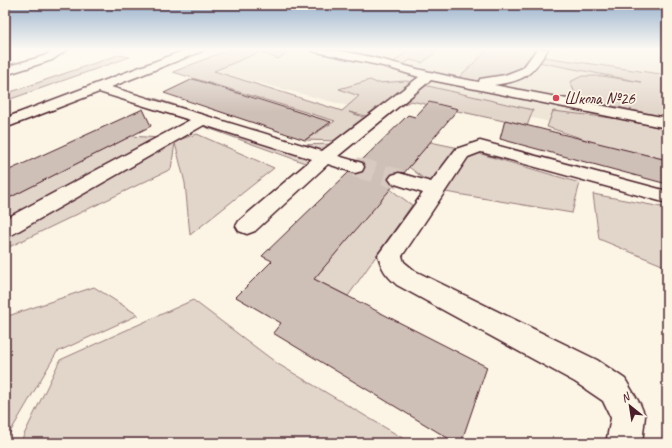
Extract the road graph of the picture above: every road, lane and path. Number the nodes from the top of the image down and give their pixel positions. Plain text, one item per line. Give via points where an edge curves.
1 (143, 70) edge
2 (408, 70) edge
3 (528, 70) edge
4 (429, 76) junction
5 (470, 84) junction
6 (98, 87) junction
7 (202, 120) junction
8 (5, 123) edge
9 (667, 123) edge
10 (326, 157) junction
11 (355, 167) tunnel mouth
12 (399, 179) tunnel mouth
13 (435, 190) junction
14 (667, 197) edge
15 (247, 226) dead end
16 (5, 229) edge
17 (624, 443) edge

1 - 6 street
2 - 4 street
3 - 5 street via 508,79
4 - 5 street
4 - 10 street
5 - 9 street
6 - 7 street
6 - 8 street
7 - 10 street
7 - 16 street
10 - 11 street
10 - 15 street
12 - 13 street
13 - 14 street via 462,153 480,146
13 - 17 street via 390,255 394,267 406,278 586,371 614,390 628,416

